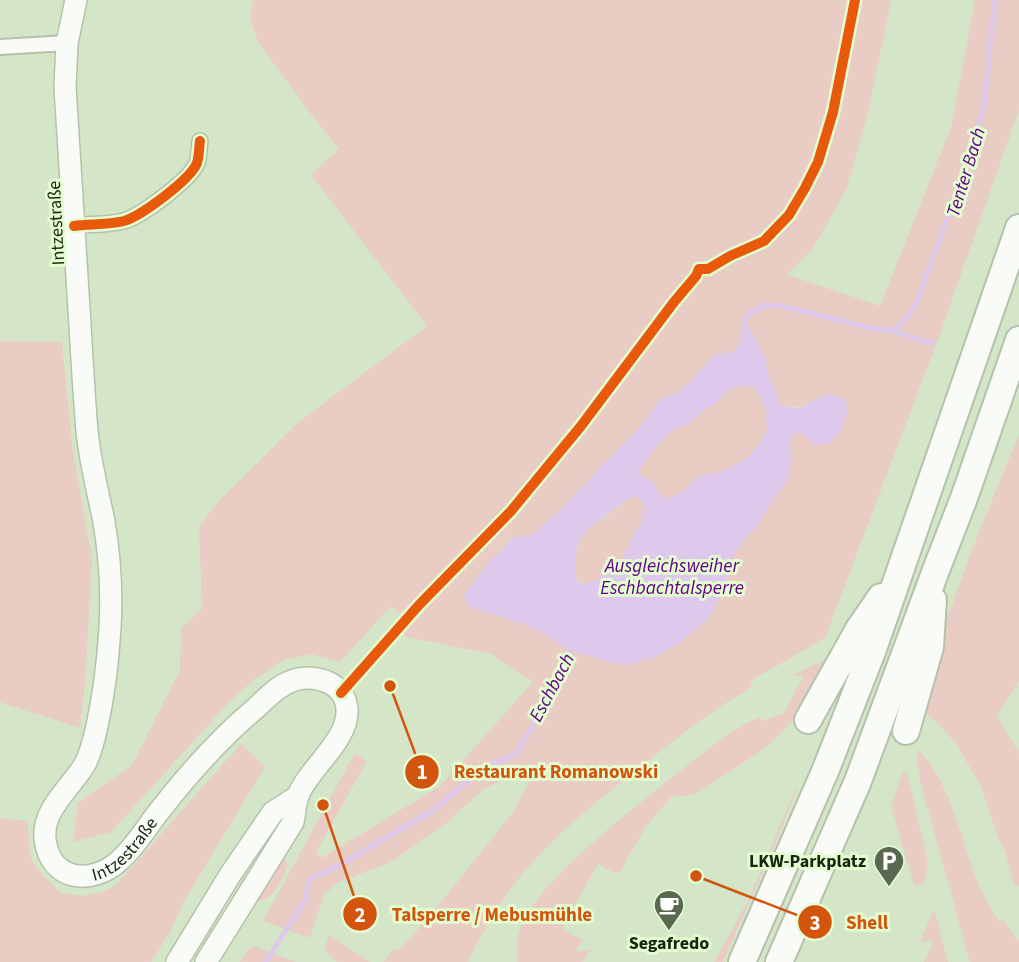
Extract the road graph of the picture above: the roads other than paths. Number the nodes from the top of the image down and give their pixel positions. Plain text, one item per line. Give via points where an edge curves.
1 (76, 0) edge
2 (67, 43) junction
3 (0, 47) edge
4 (200, 141) dead end
5 (74, 226) junction
6 (1019, 228) edge
7 (1019, 340) edge
8 (903, 564) junction
9 (936, 570) junction
10 (808, 720) dead end
11 (906, 731) dead end
12 (298, 796) junction
13 (177, 962) edge
14 (206, 962) edge
15 (742, 962) edge
16 (779, 962) edge

1 - 2 main road, Intzestraße
2 - 3 street
2 - 5 main road, Intzestraße via 65,87
4 - 5 street via 197,164 139,215
5 - 12 main road, Intzestraße via 87,432 107,547 111,625 93,741 87,761 50,815 45,833 49,853 73,876 90,876 114,865 237,723 288,682 322,680 341,693 347,717
6 - 8 highway
7 - 9 highway
8 - 10 highway via 859,629
8 - 15 highway via 826,769
9 - 11 highway via 930,647
9 - 16 highway via 858,781
12 - 13 main road via 273,812
12 - 14 main road via 293,822

